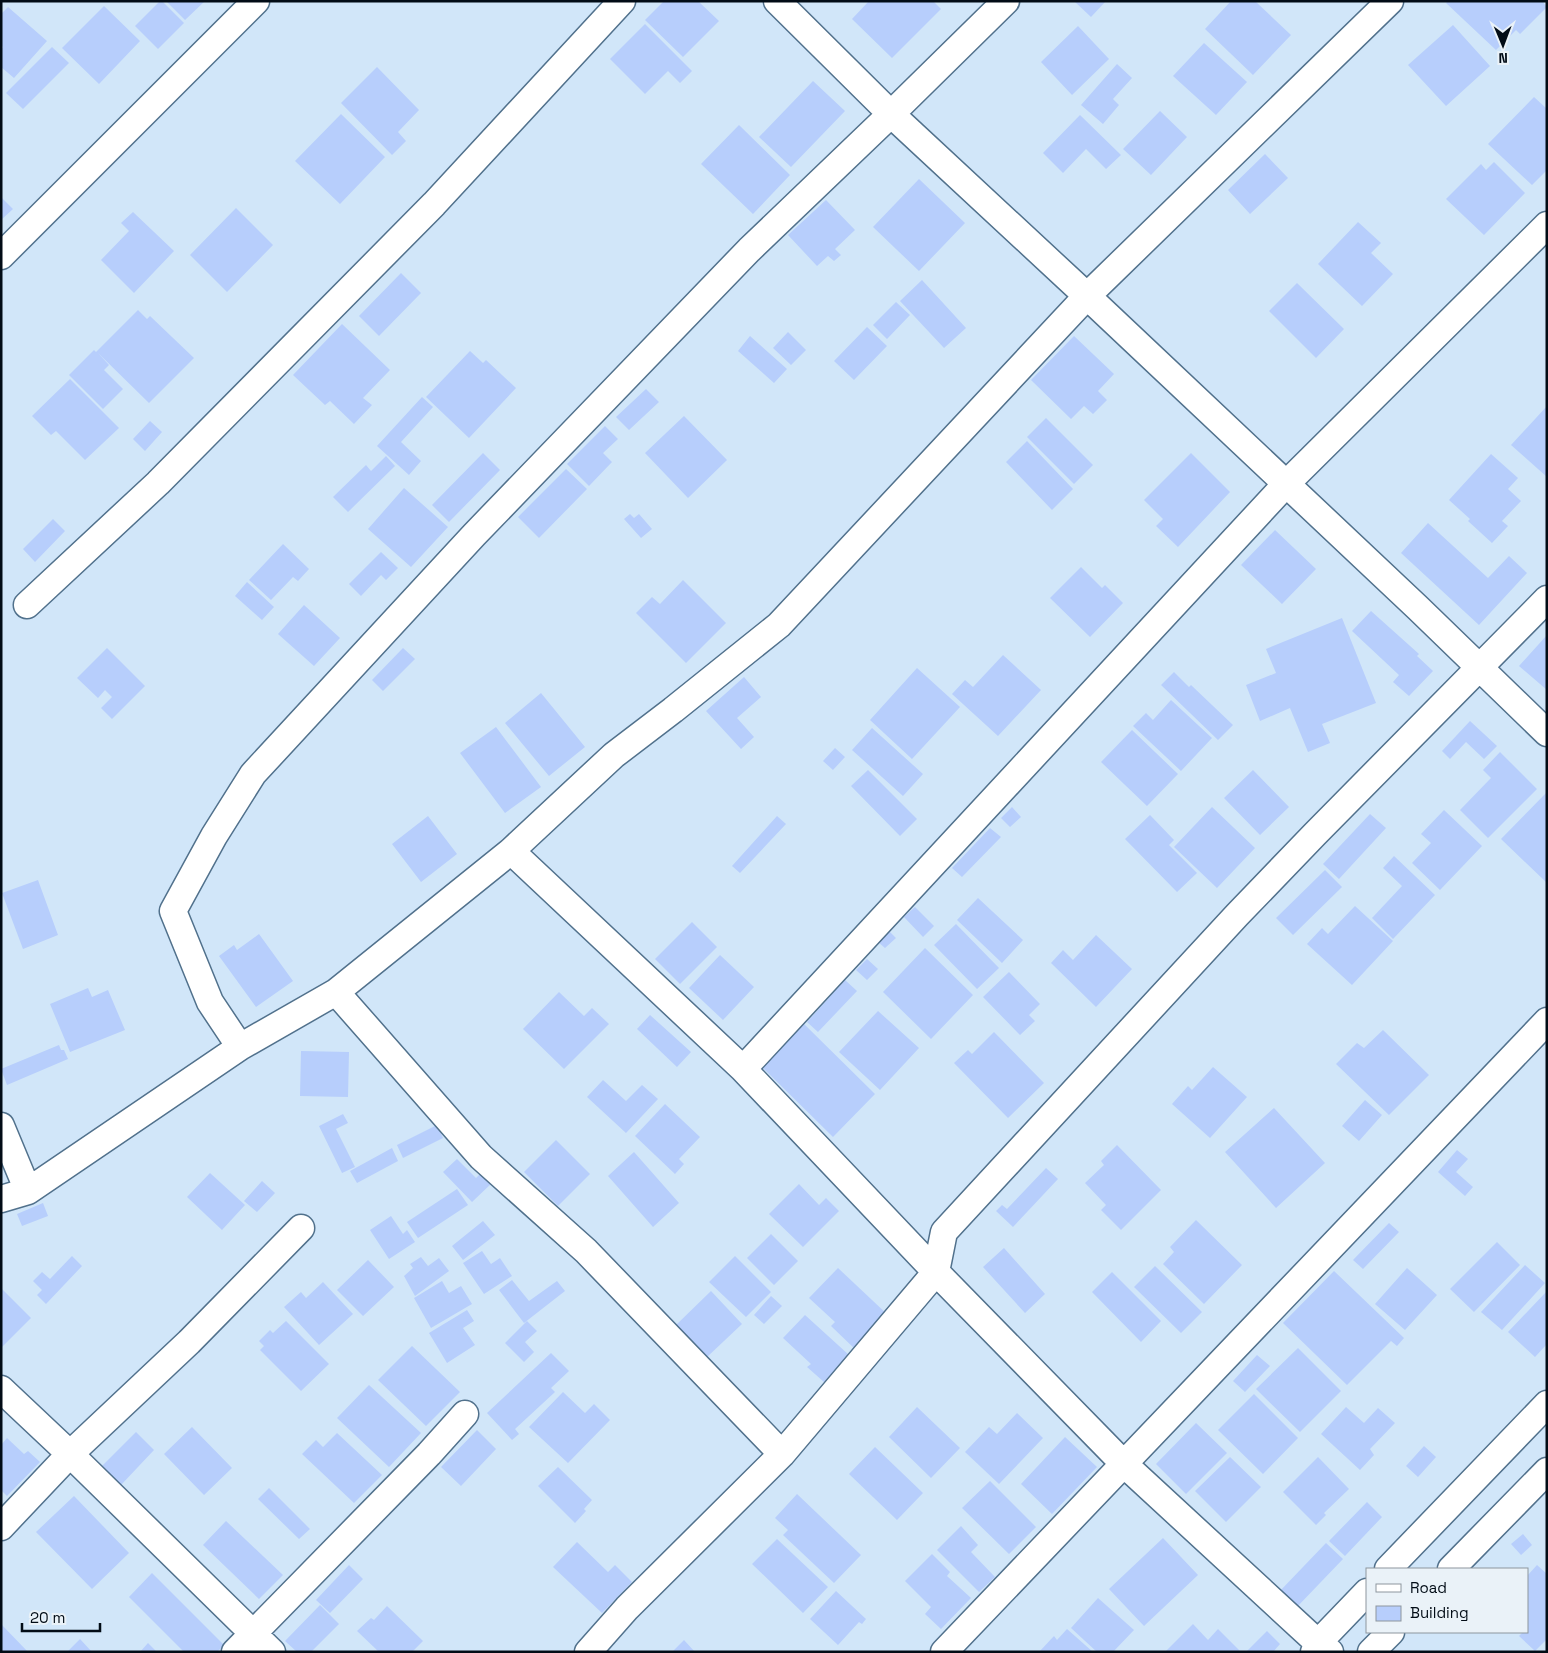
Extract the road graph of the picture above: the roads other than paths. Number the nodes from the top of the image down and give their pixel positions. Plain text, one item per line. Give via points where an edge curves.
1 (256, 1) edge
2 (622, 1) edge
3 (777, 1) edge
4 (1006, 1) edge
5 (1390, 1) edge
6 (891, 114) junction
7 (1547, 225) edge
8 (1, 256) edge
9 (1087, 296) junction
10 (1286, 484) junction
11 (1547, 599) edge
12 (27, 605) dead end
13 (1479, 668) junction
14 (1547, 733) edge
15 (511, 851) junction
16 (336, 992) junction
17 (1547, 1021) edge
18 (240, 1046) junction
19 (743, 1069) junction
20 (1, 1126) edge
21 (28, 1190) junction
22 (1, 1199) edge
23 (301, 1228) dead end
24 (936, 1272) junction
25 (1, 1389) edge
26 (1547, 1404) edge
27 (465, 1414) dead end
28 (70, 1454) junction
29 (782, 1454) junction
30 (1124, 1464) junction
31 (1547, 1471) edge
32 (1, 1527) edge
33 (1389, 1568) edge
34 (1452, 1568) edge
35 (1366, 1593) edge
36 (252, 1633) junction
37 (1389, 1633) edge
38 (1321, 1649) edge
39 (235, 1652) edge
40 (272, 1652) edge
41 (588, 1652) edge
42 (944, 1652) edge
43 (1371, 1652) edge

1 - 8 street
2 - 12 street via 434,204 158,483
3 - 6 street
4 - 6 street
5 - 9 street
6 - 9 street
6 - 18 street via 742,257 474,534 253,774 173,911 210,1002
7 - 10 street
9 - 10 street
9 - 15 street via 779,625 614,755
10 - 13 street
10 - 19 street
11 - 13 street
13 - 14 street
13 - 24 street via 1231,921 944,1232
15 - 16 street
15 - 19 street
16 - 18 street
16 - 29 street via 481,1157 586,1251
17 - 30 street
18 - 21 street
19 - 24 street
20 - 21 street
21 - 22 street
23 - 28 street via 189,1342
24 - 29 street
24 - 30 street
25 - 28 street
26 - 33 street
27 - 36 street
28 - 32 street
28 - 36 street
29 - 41 street via 627,1608
30 - 38 street
30 - 42 street
31 - 34 street
35 - 38 street
36 - 39 street
36 - 40 street
37 - 43 street

